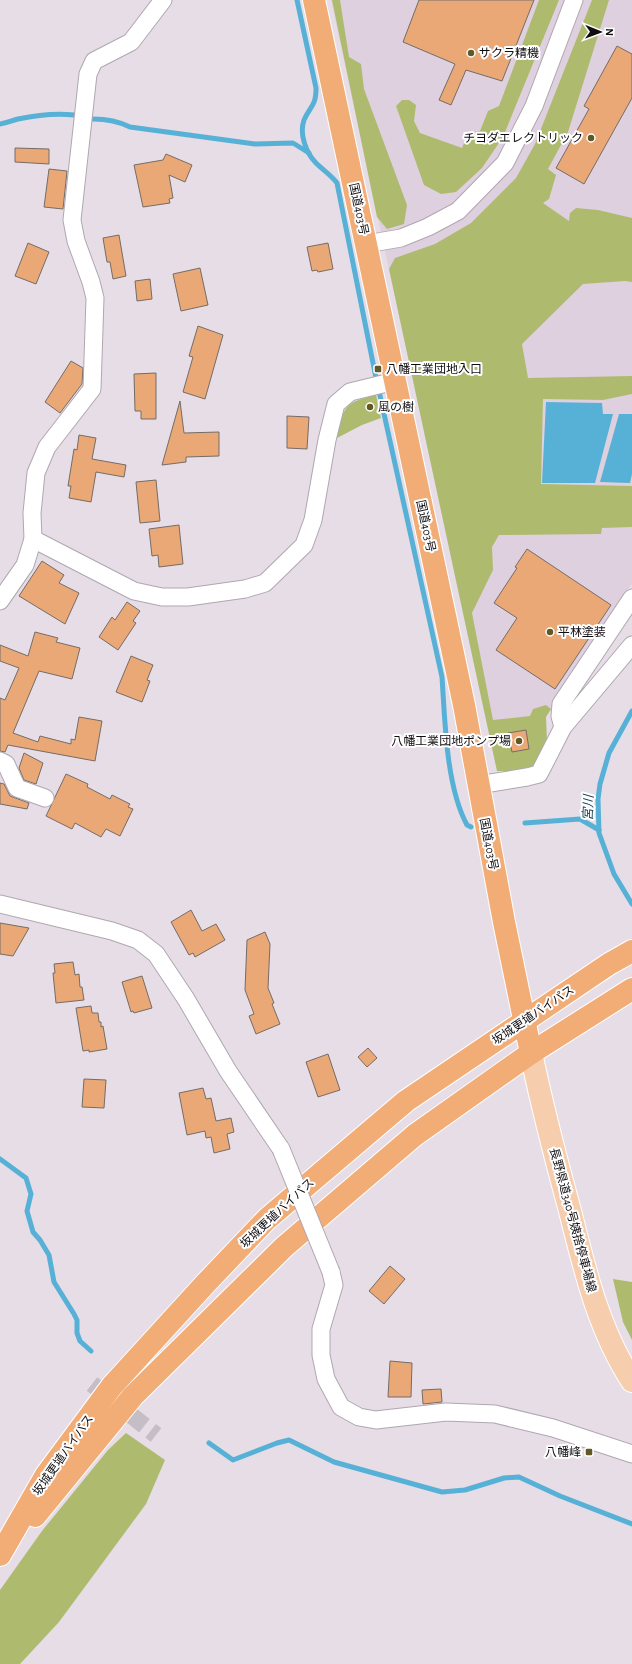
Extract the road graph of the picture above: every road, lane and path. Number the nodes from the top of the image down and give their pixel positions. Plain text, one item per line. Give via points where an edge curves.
1 (162, 0) edge
2 (314, 0) edge
3 (574, 0) edge
4 (366, 244) junction
5 (384, 383) junction
6 (33, 539) junction
7 (632, 598) edge
8 (0, 601) edge
9 (632, 645) edge
10 (563, 727) junction
11 (0, 761) edge
12 (478, 785) junction
13 (45, 798) dead end
14 (0, 904) edge
15 (632, 951) edge
16 (629, 991) edge
17 (524, 1020) junction
18 (531, 1053) junction
19 (632, 1381) edge
20 (632, 1454) edge
21 (0, 1555) edge
22 (0, 1560) edge

1 - 6 street via 131,42 94,61 88,74 72,220 76,241 95,298 92,389 47,447 36,473 32,514
2 - 4 highway, 国道403号
3 - 4 street via 534,106 506,163 458,211 428,228 401,238
4 - 5 highway, 国道403号
5 - 6 street via 350,392 336,404 313,520 304,545 265,583 245,589 188,597 162,597 134,591
5 - 12 highway, 国道403号 via 464,705
6 - 8 street via 24,565
7 - 10 street via 561,704 560,716
9 - 10 street
10 - 12 street via 539,774
11 - 13 street via 6,764 17,788
12 - 17 highway, 国道403号
14 - 20 street, bridge via 112,931 138,940 156,954 228,1071 281,1149 331,1272 334,1285 321,1329 321,1355 326,1379 341,1407 359,1417 376,1420 446,1412 495,1414 553,1428
15 - 17 highway, 坂城更埴バイパス
16 - 18 highway, 坂城更埴バイパス
17 - 18 highway, 国道403号
17 - 21 highway, 坂城更埴バイパス via 406,1101 267,1219 112,1386 46,1475
18 - 19 main road, 長野県道340号姨捨停車場線 via 586,1275 599,1317
18 - 22 highway, 坂城更埴バイパス via 415,1136 284,1247 133,1396

